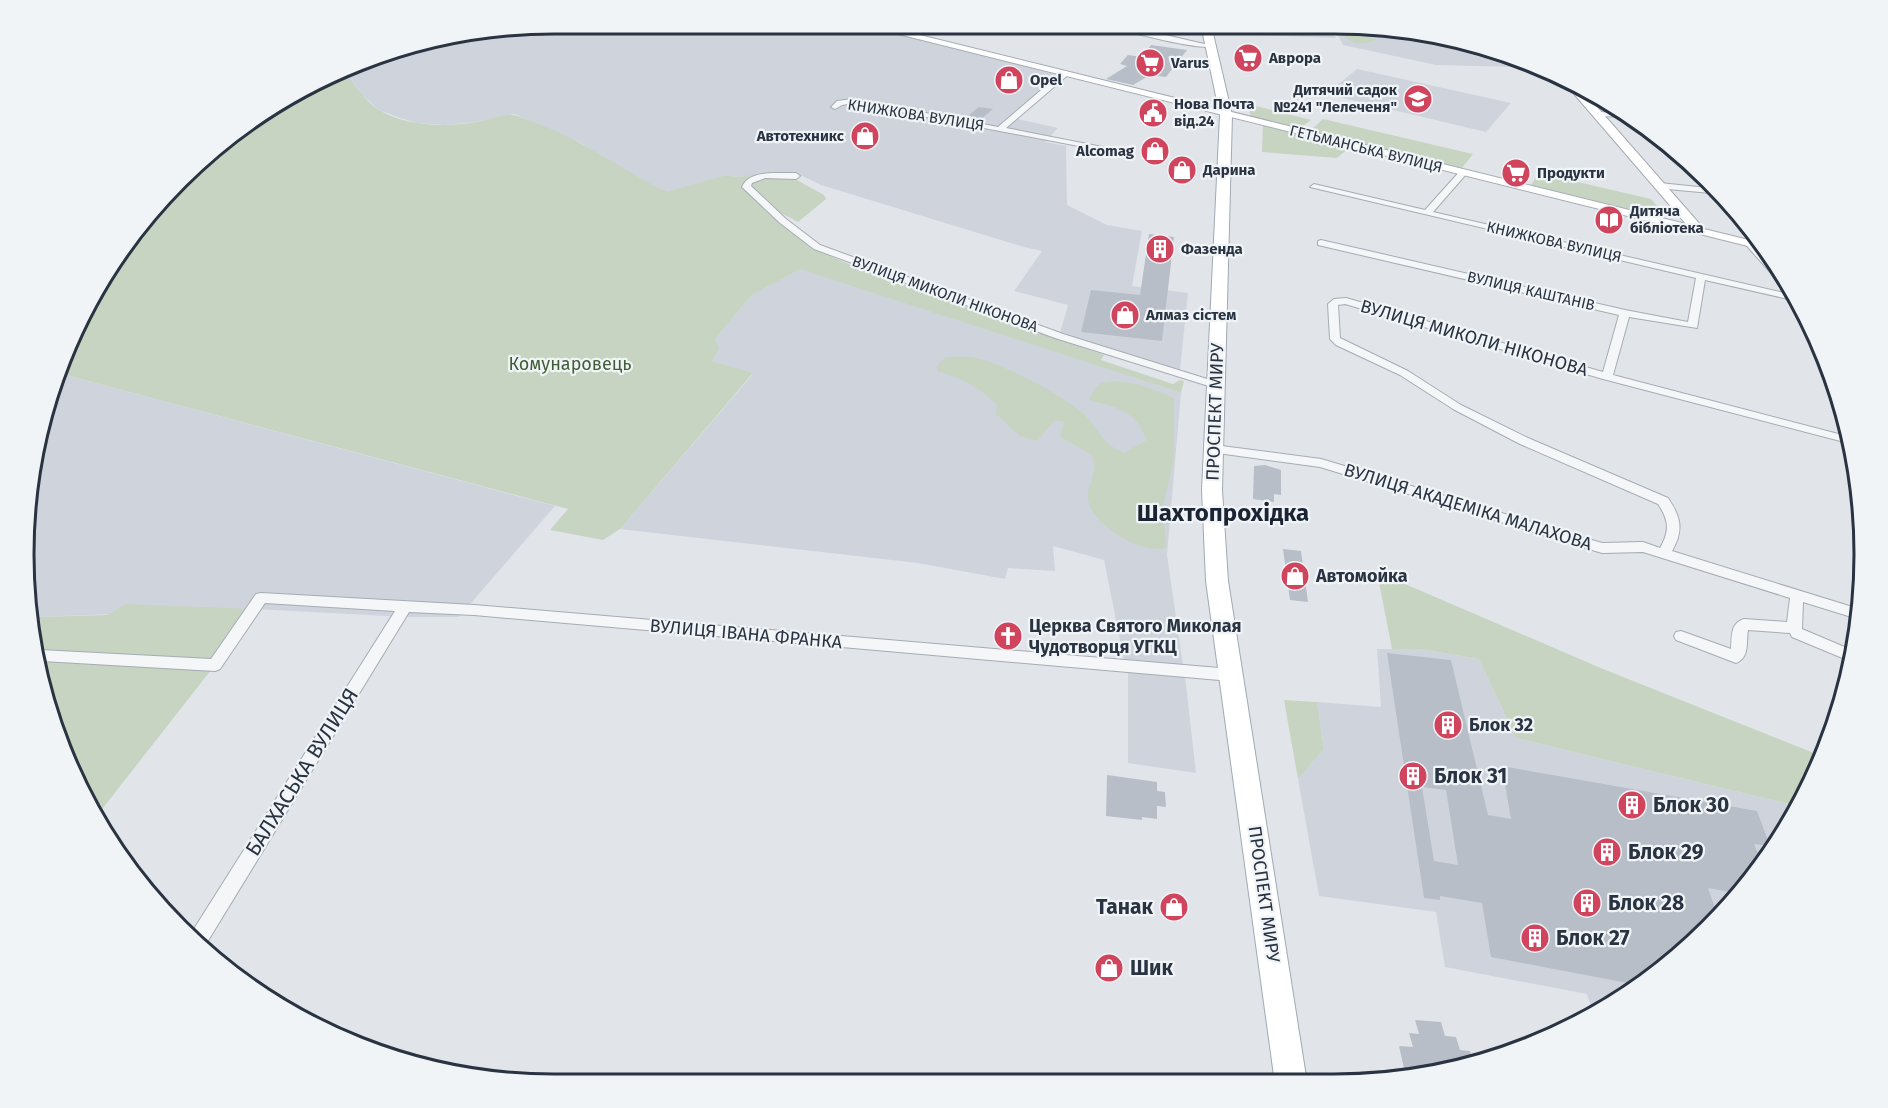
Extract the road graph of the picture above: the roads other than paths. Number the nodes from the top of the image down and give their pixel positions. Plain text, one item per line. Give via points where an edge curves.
1 (902, 34) edge
2 (1150, 34) edge
3 (1208, 35) edge
4 (1064, 75) junction
5 (1585, 99) edge
6 (835, 107) dead end
7 (1598, 114) junction
8 (1226, 115) junction
9 (1611, 115) edge
10 (999, 129) junction
11 (1128, 154) dead end
12 (1464, 172) junction
13 (796, 176) dead end
14 (1660, 186) junction
15 (1314, 187) dead end
16 (1705, 191) edge
17 (1427, 213) junction
18 (1698, 230) junction
19 (1321, 243) dead end
20 (1750, 244) joint
21 (1752, 246) edge
22 (1701, 276) junction
23 (1785, 296) edge
24 (1625, 314) junction
25 (1607, 377) junction
26 (1215, 385) junction
27 (1840, 438) edge
28 (1214, 449) junction
29 (1664, 554) junction
30 (1797, 595) junction
31 (405, 606) junction
32 (1850, 611) edge
33 (1794, 628) junction
34 (1681, 636) dead end
35 (1844, 653) edge
36 (44, 656) edge
37 (1231, 675) junction
38 (201, 935) edge
39 (1290, 1074) edge

1 - 4 street, ГЕТЬМАНСЬКА ВУЛИЦЯ
2 - 3 street via 1193,45
3 - 8 main road, ПРОСПЕКТ МИРУ
4 - 8 street, ГЕТЬМАНСЬКА ВУЛИЦЯ
4 - 10 street, КНИЖКОВА ВУЛИЦЯ
5 - 7 street
6 - 10 street, КНИЖКОВА ВУЛИЦЯ via 848,100
7 - 9 street
7 - 14 street
8 - 12 street, ГЕТЬМАНСЬКА ВУЛИЦЯ
8 - 26 main road, ПРОСПЕКТ МИРУ
10 - 11 street, КНИЖКОВА ВУЛИЦЯ
12 - 17 street
12 - 18 street, ГЕТЬМАНСЬКА ВУЛИЦЯ
13 - 26 street, ВУЛИЦЯ МИКОЛИ НІКОНОВА via 753,178 746,188 817,248 1059,336
14 - 16 street
14 - 18 street
15 - 17 street, КНИЖКОВА ВУЛИЦЯ
17 - 22 street, КНИЖКОВА ВУЛИЦЯ
18 - 20 street, ГЕТЬМАНСЬКА ВУЛИЦЯ
19 - 24 street, ВУЛИЦЯ КАШТАНІВ
20 - 21 street
22 - 23 street, КНИЖКОВА ВУЛИЦЯ
22 - 24 street, ВУЛИЦЯ КАШТАНІВ via 1693,326
24 - 25 street
25 - 27 street, ВУЛИЦЯ МИКОЛИ НІКОНОВА
25 - 29 street, ВУЛИЦЯ МИКОЛИ НІКОНОВА via 1346,301 1333,304 1335,339 1340,343 1404,373 1457,407 1524,441 1663,501 1675,524 1674,538
26 - 28 main road, ПРОСПЕКТ МИРУ
28 - 29 street, ВУЛИЦЯ АКАДЕМІКА МАЛАХОВА via 1321,463 1602,548 1644,547
28 - 37 main road, ПРОСПЕКТ МИРУ via 1216,570
29 - 30 street, ВУЛИЦЯ АКАДЕМІКА МАЛАХОВА
30 - 32 street, ВУЛИЦЯ АКАДЕМІКА МАЛАХОВА
30 - 33 street
31 - 36 street, ВУЛИЦЯ ІВАНА ФРАНКА via 261,598 215,665
31 - 37 street, ВУЛИЦЯ ІВАНА ФРАНКА
31 - 38 street, БАЛХАСЬКА ВУЛИЦЯ
33 - 34 street via 1744,624 1736,657
33 - 35 street via 1803,638
37 - 39 main road, ПРОСПЕКТ МИРУ

